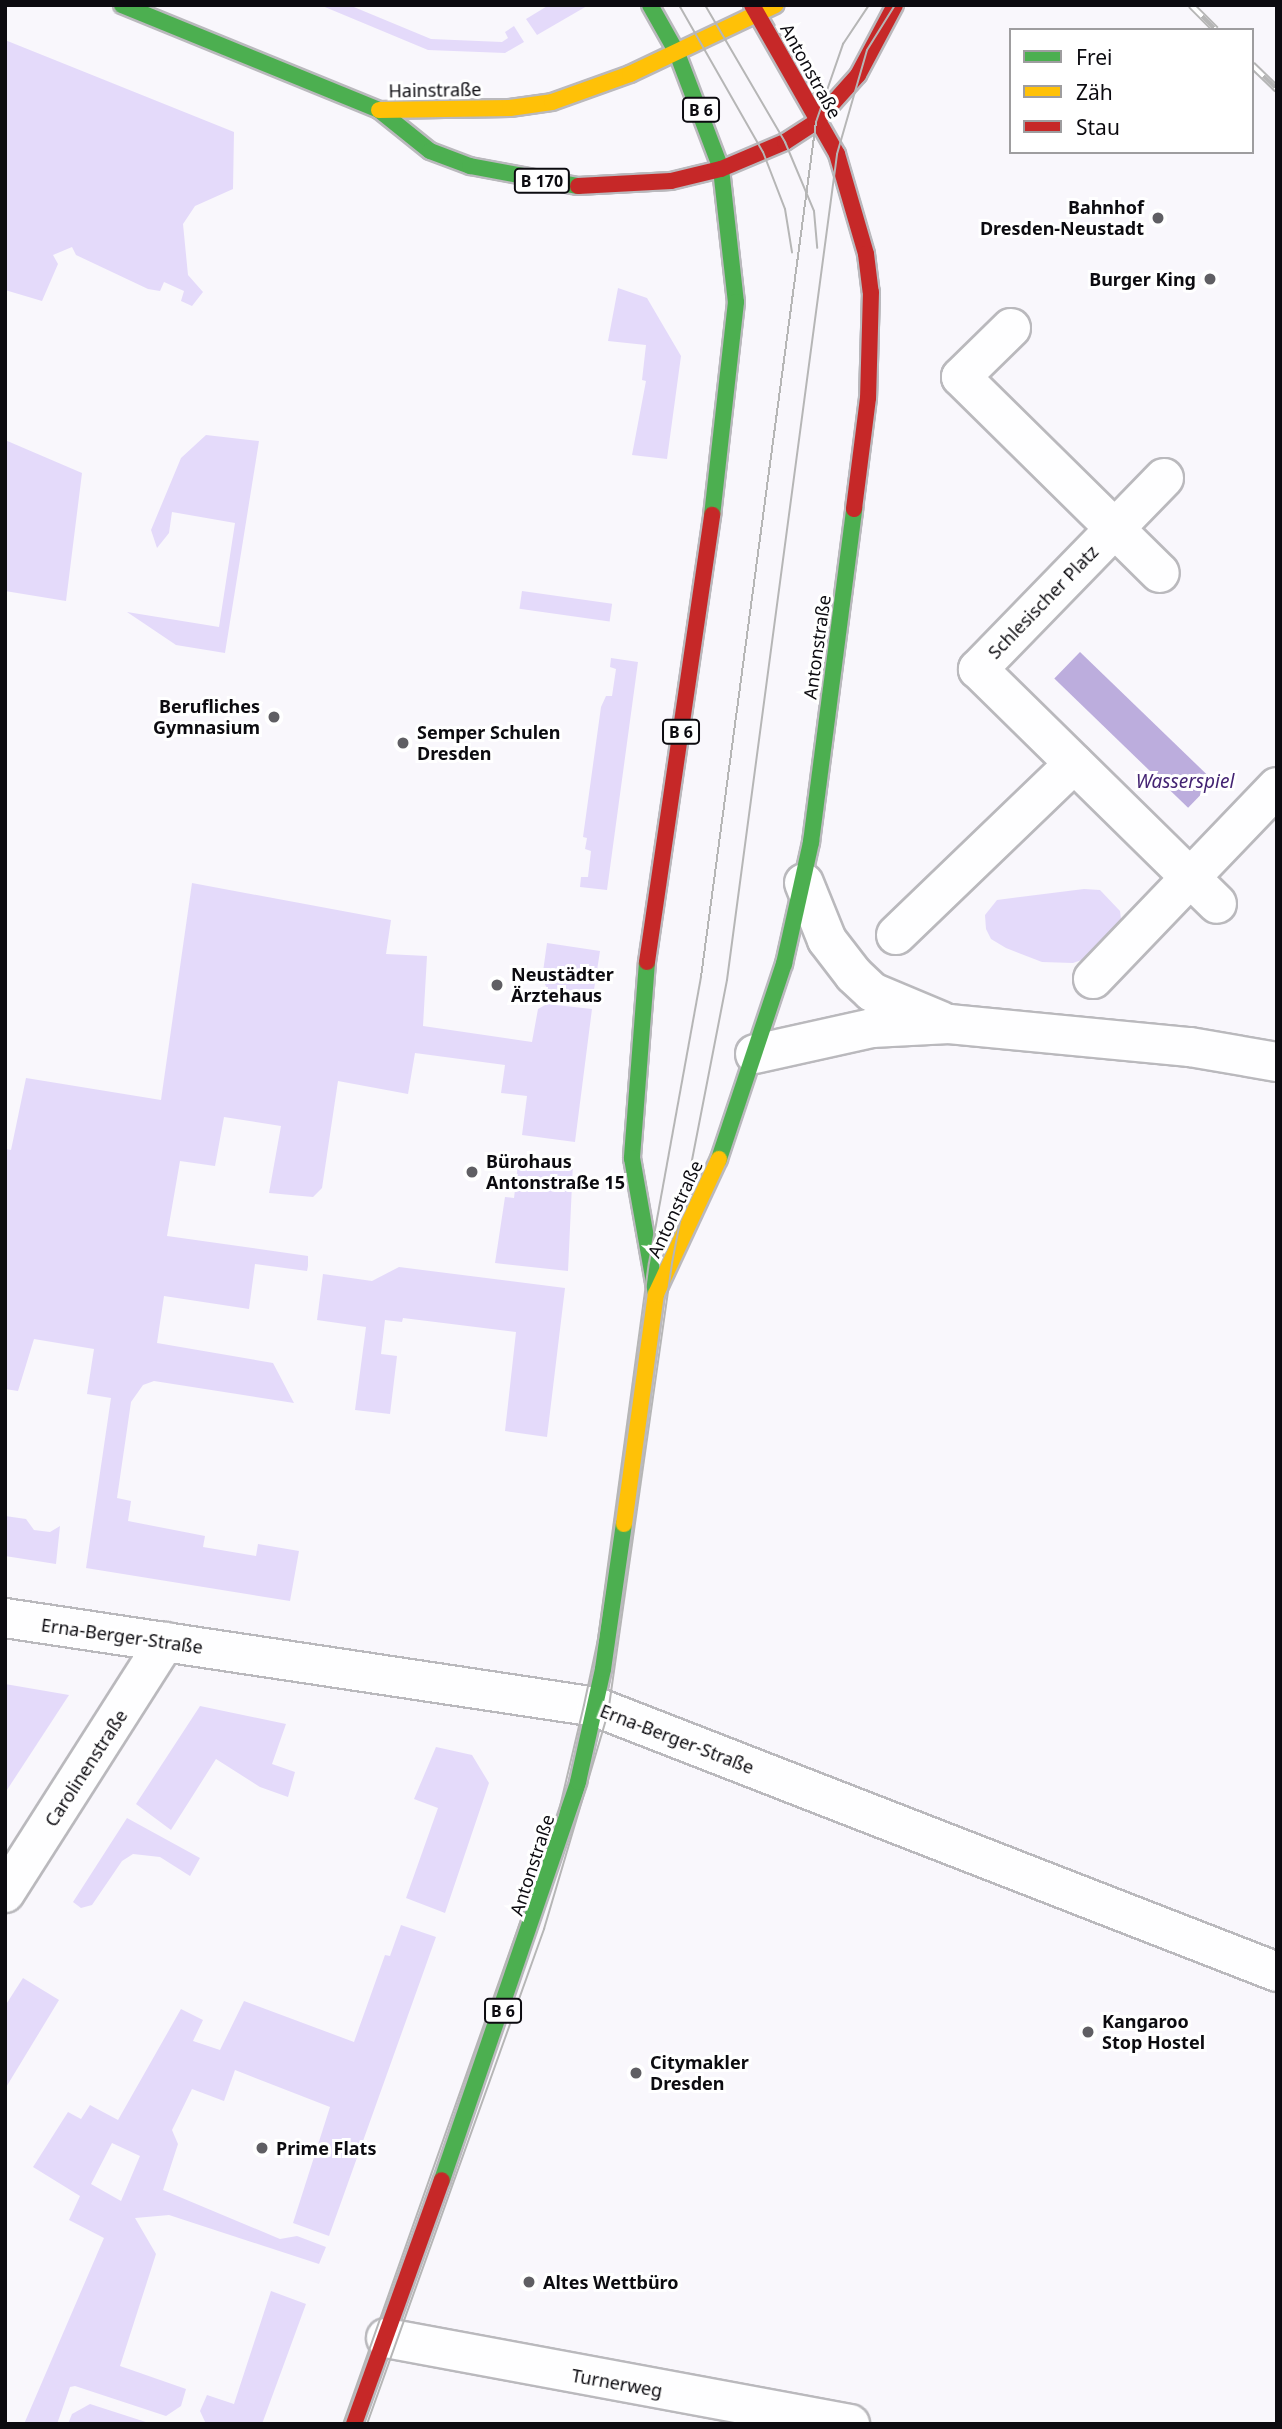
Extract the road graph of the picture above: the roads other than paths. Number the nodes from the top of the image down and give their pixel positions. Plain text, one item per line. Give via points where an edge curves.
1 (122, 5) edge
2 (650, 5) edge
3 (775, 5) edge
4 (895, 5) edge
5 (754, 9) edge
6 (677, 53) junction
7 (379, 110) junction
8 (816, 122) junction
9 (721, 169) junction
10 (1011, 327) dead end
11 (1164, 478) dead end
12 (1114, 529) junction
13 (1160, 573) dead end
14 (1074, 764) junction
15 (1277, 787) edge
16 (1189, 878) junction
17 (804, 883) junction
18 (1217, 904) dead end
19 (896, 935) dead end
20 (1093, 979) dead end
21 (949, 1024) junction
22 (755, 1054) junction
23 (1277, 1062) edge
24 (656, 1294) junction
25 (5, 1618) edge
26 (165, 1642) junction
27 (596, 1707) junction
28 (5, 1893) edge
29 (1277, 1972) edge
30 (386, 2338) junction
31 (354, 2424) edge
32 (850, 2424) edge

1 - 7 main road, B 170
2 - 6 main road, Antonstraße / B 6
3 - 5 main road, B 170
4 - 8 main road, B 170 via 858,75
5 - 6 main road, B 170
5 - 8 main road, Antonstraße / B 6
6 - 7 main road, Hainstraße / B 170 via 552,102 510,108
6 - 9 main road, Antonstraße / B 6
7 - 9 main road, Hainstraße / B 170 via 430,150 514,177 566,185 634,187
8 - 9 main road, B 170 via 785,142
8 - 17 main road, Antonstraße / B 6 via 837,154 856,214 866,254 873,326 848,571
9 - 24 main road, Antonstraße / B 6 via 734,255 732,346 646,970 635,1082 632,1158
10 - 12 street via 961,377
11 - 12 street, Schlesischer Platz
12 - 13 street
12 - 14 street, Schlesischer Platz via 978,669
14 - 16 street, Schlesischer Platz
14 - 19 street
15 - 16 street
16 - 18 street, Schlesischer Platz
16 - 20 street
17 - 21 street via 827,940 854,975 872,992
17 - 22 main road, Antonstraße / B 6
21 - 22 street via 872,1028
21 - 23 street via 1190,1047
22 - 24 main road, Antonstraße / B 6 via 711,1184
24 - 27 main road, Antonstraße / B 6 via 627,1521
25 - 26 street, Erna-Berger-Straße
26 - 27 street, Erna-Berger-Straße
26 - 28 street, Carolinenstraße
27 - 29 street, Erna-Berger-Straße
27 - 30 main road, Antonstraße / B 6 via 557,1855
30 - 31 main road, Antonstraße / B 6
30 - 32 street, Turnerweg

